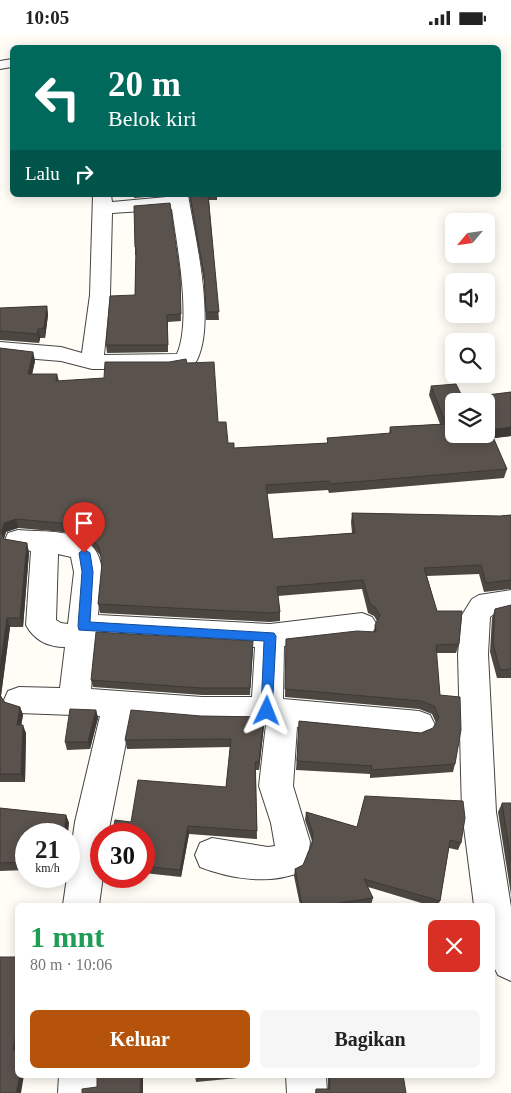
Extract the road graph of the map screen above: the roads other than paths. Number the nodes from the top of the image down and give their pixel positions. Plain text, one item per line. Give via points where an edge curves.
1 (180, 199) edge
2 (102, 202) edge
3 (0, 349) edge
4 (92, 362) junction
5 (511, 601) edge
6 (362, 625) dead end
7 (83, 631) junction
8 (270, 636) junction
9 (19, 700) dead end
10 (74, 702) junction
11 (119, 703) junction
12 (275, 712) junction
13 (419, 725) dead end
14 (212, 855) dead end
15 (81, 903) edge
16 (492, 903) edge
17 (495, 918) edge
18 (511, 962) edge
19 (79, 1078) edge
20 (306, 1078) edge
21 (78, 1093) edge
22 (307, 1093) edge

1 - 2 street
1 - 4 street via 195,318 188,358 170,362
2 - 4 street via 100,295
3 - 4 street via 61,354
5 - 16 street via 489,603 476,615 473,654 479,812
6 - 8 street
7 - 7 street via 55,635 41,625 32,541 71,545 84,553 88,572
7 - 8 street
7 - 10 street
8 - 12 street
9 - 10 street
10 - 11 street
11 - 12 street
11 - 15 street via 92,822
12 - 13 street
12 - 14 street via 276,786 289,819 292,853 289,861 268,864
17 - 18 street
19 - 21 street
20 - 22 street

